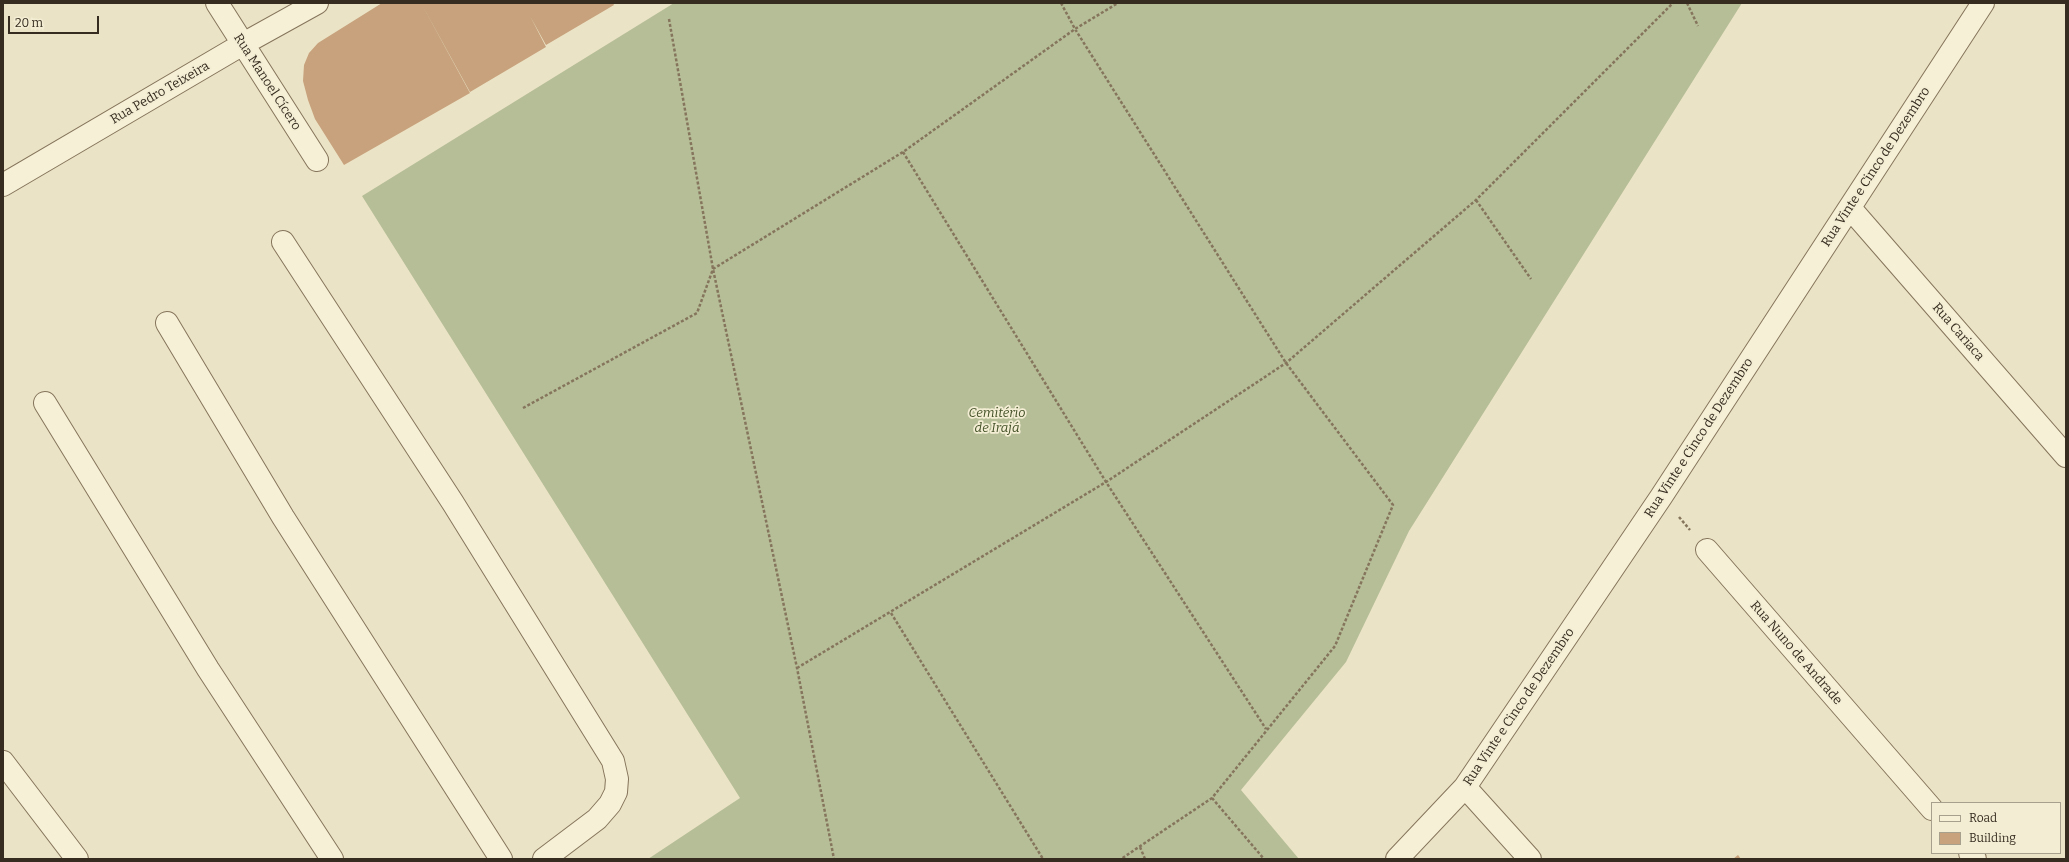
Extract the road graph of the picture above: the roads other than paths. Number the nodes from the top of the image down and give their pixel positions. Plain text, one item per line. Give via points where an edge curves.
1 (217, 3) edge
2 (317, 3) edge
3 (1983, 3) edge
4 (243, 44) junction
5 (318, 160) dead end
6 (3, 185) edge
7 (1850, 208) junction
8 (283, 242) dead end
9 (167, 323) dead end
10 (45, 403) dead end
11 (2066, 456) edge
12 (1707, 550) road end
13 (3, 762) edge
14 (1465, 786) junction
15 (1931, 808) edge
16 (77, 859) edge
17 (332, 859) edge
18 (501, 859) edge
19 (544, 859) edge
20 (1397, 859) edge
21 (1530, 859) edge

1 - 4 street, Rua Manoel Cícero
2 - 4 street, Rua Pedro Teixeira
3 - 7 street, Rua Vinte e Cinco de Dezembro
4 - 5 street, Rua Manoel Cícero
4 - 6 street, Rua Pedro Teixeira
7 - 11 street, Rua Cariaca
7 - 14 street, Rua Vinte e Cinco de Dezembro via 1661,497
8 - 19 street via 453,503 613,761 617,779 616,792 610,804 597,819
9 - 18 street via 283,517
10 - 17 street via 208,669
12 - 15 street, Rua Nuno de Andrade
13 - 16 street
14 - 20 street, Rua Vinte e Cinco de Dezembro
14 - 21 street

